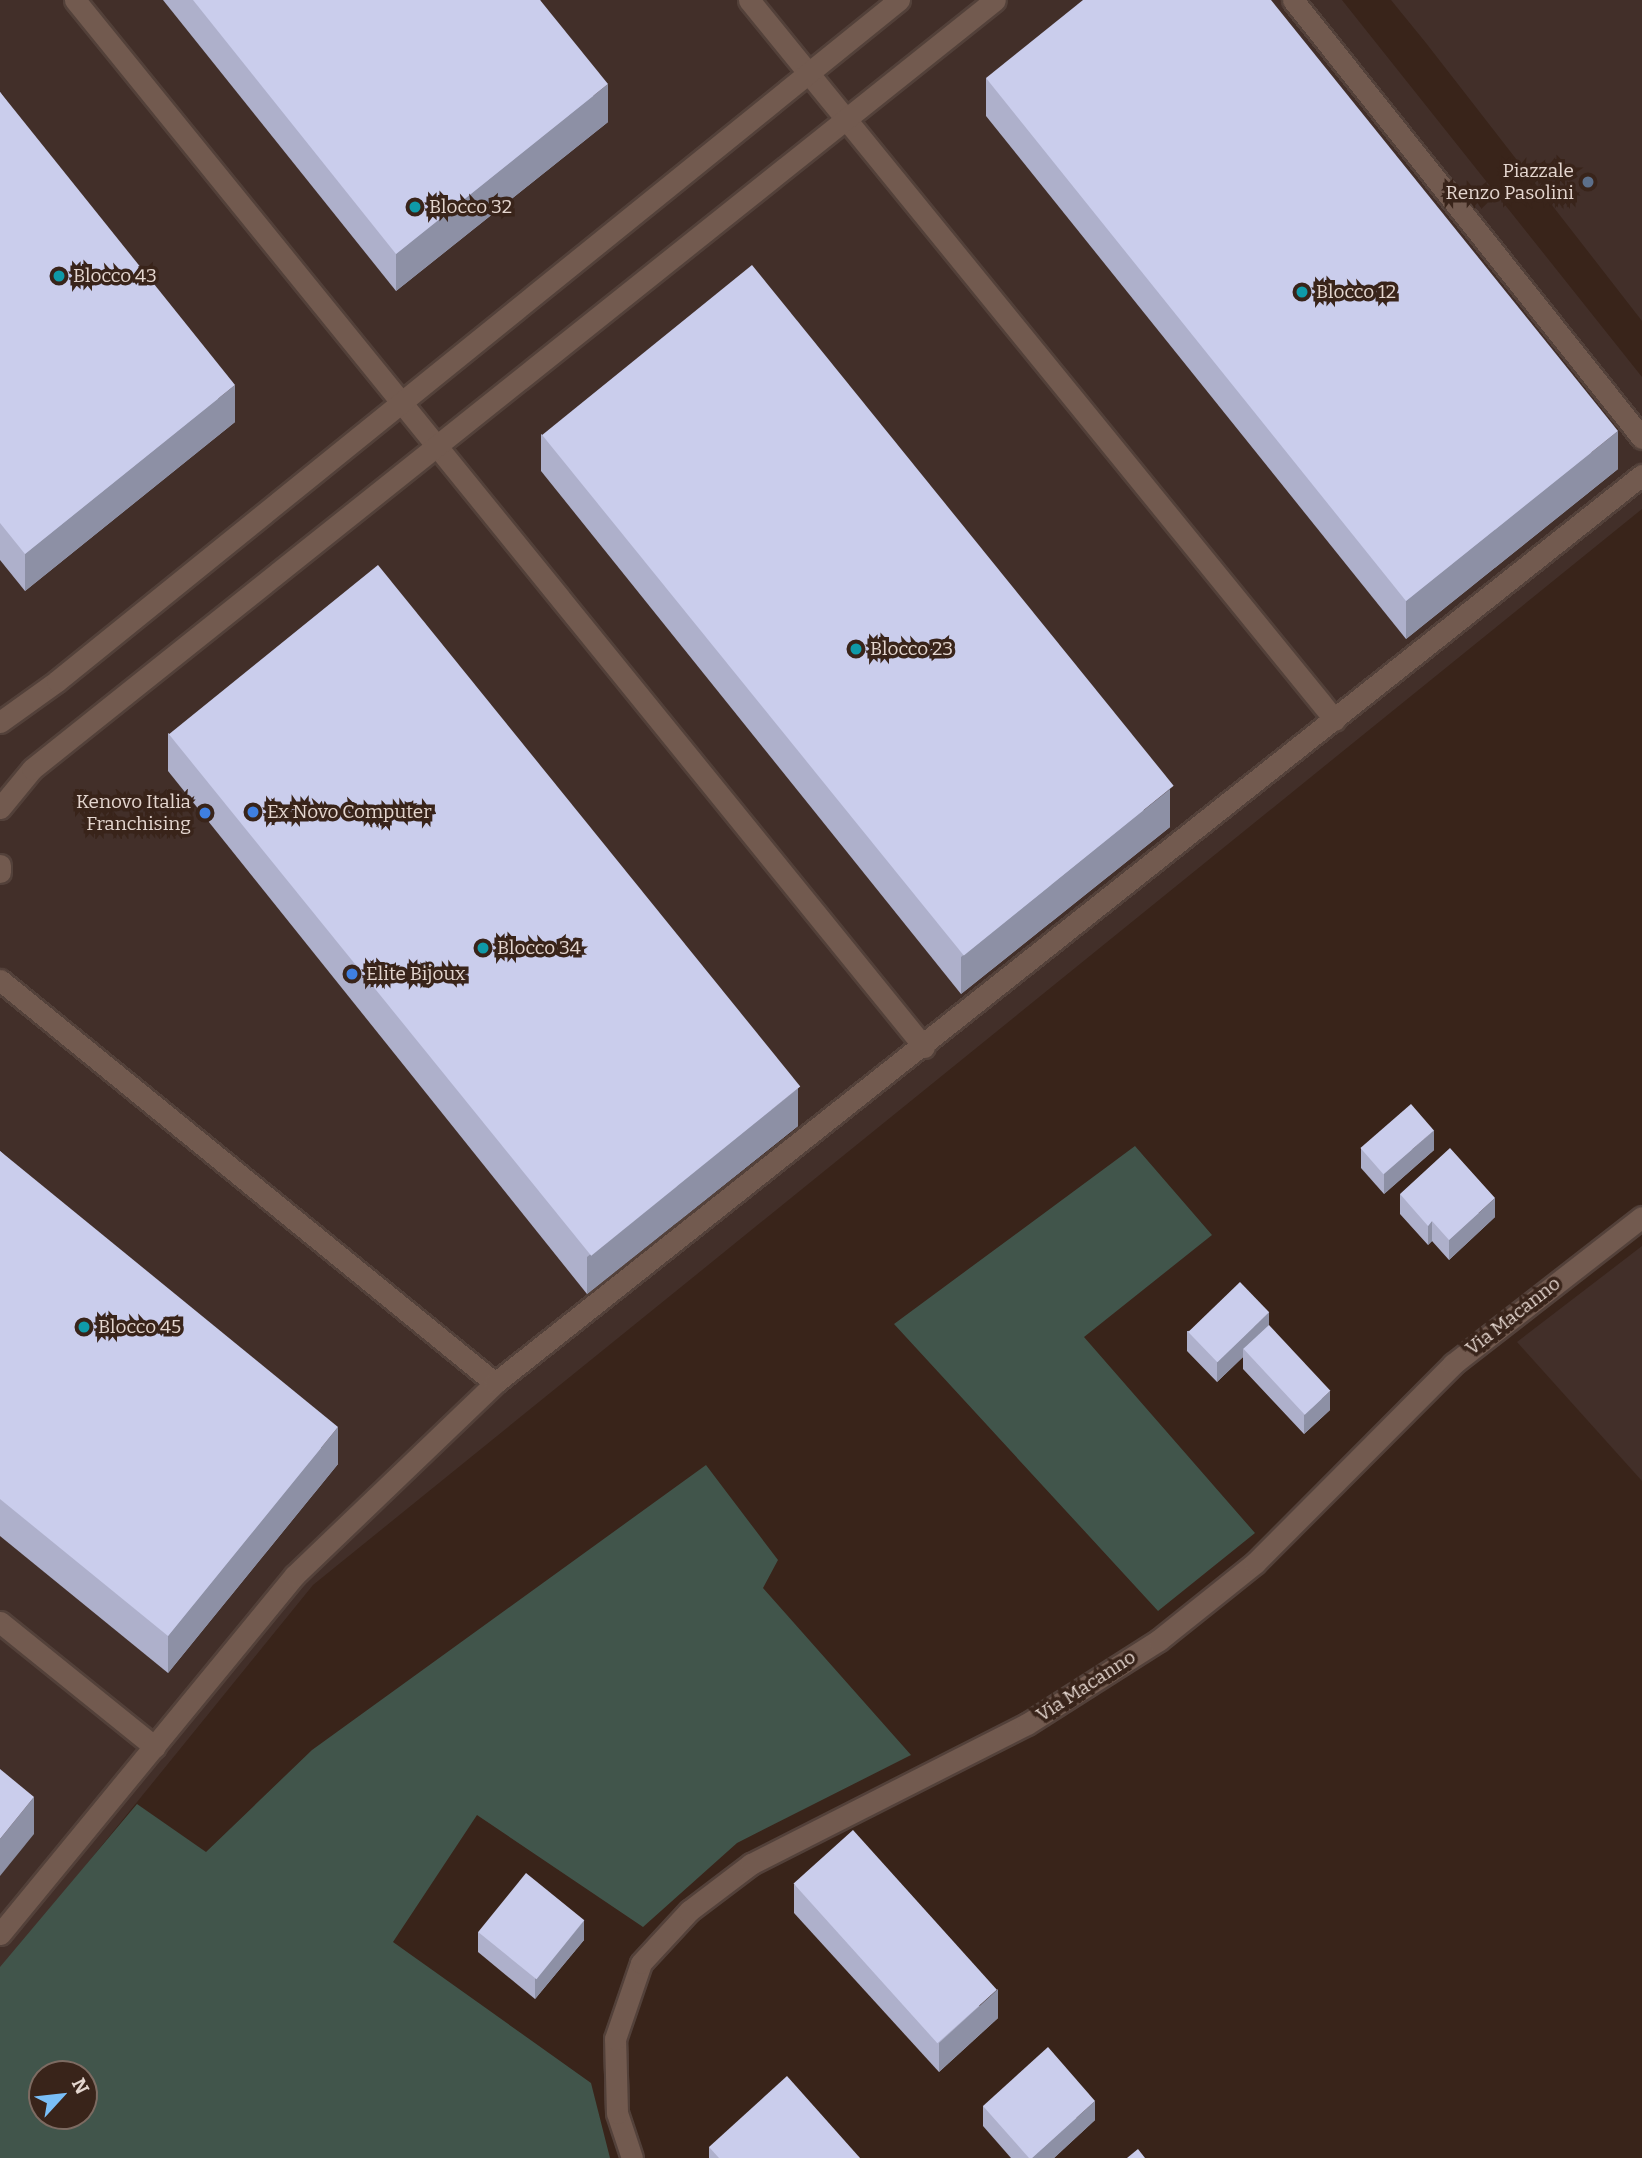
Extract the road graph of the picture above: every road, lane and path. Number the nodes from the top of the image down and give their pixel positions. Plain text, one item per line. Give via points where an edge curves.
1 (75, 0) edge
2 (749, 0) edge
3 (900, 0) edge
4 (995, 0) edge
5 (1293, 0) edge
6 (808, 74) junction
7 (846, 120) junction
8 (401, 403) junction
9 (1642, 438) edge
10 (438, 447) junction
11 (1642, 475) edge
12 (1335, 720) junction
13 (0, 722) edge
14 (0, 808) edge
15 (0, 865) edge
16 (0, 872) edge
17 (0, 980) edge
18 (924, 1047) junction
19 (1642, 1217) edge
20 (495, 1383) junction
21 (0, 1622) edge
22 (155, 1747) junction
23 (0, 1934) edge
24 (632, 2158) edge

1 - 8 street
2 - 6 street
3 - 6 street
4 - 7 street
5 - 9 street
6 - 7 street
6 - 8 street
7 - 10 street
7 - 12 street
8 - 10 street
8 - 13 street
10 - 14 street via 32,769
10 - 18 street
11 - 12 street
12 - 18 street
15 - 16 street
17 - 20 street
18 - 20 street
19 - 24 street, Via Macanno via 1454,1364 1255,1563 1159,1640 1027,1724 751,1864 688,1911 641,1963 615,2039 617,2113
20 - 22 street via 295,1575
21 - 22 street
22 - 23 street

